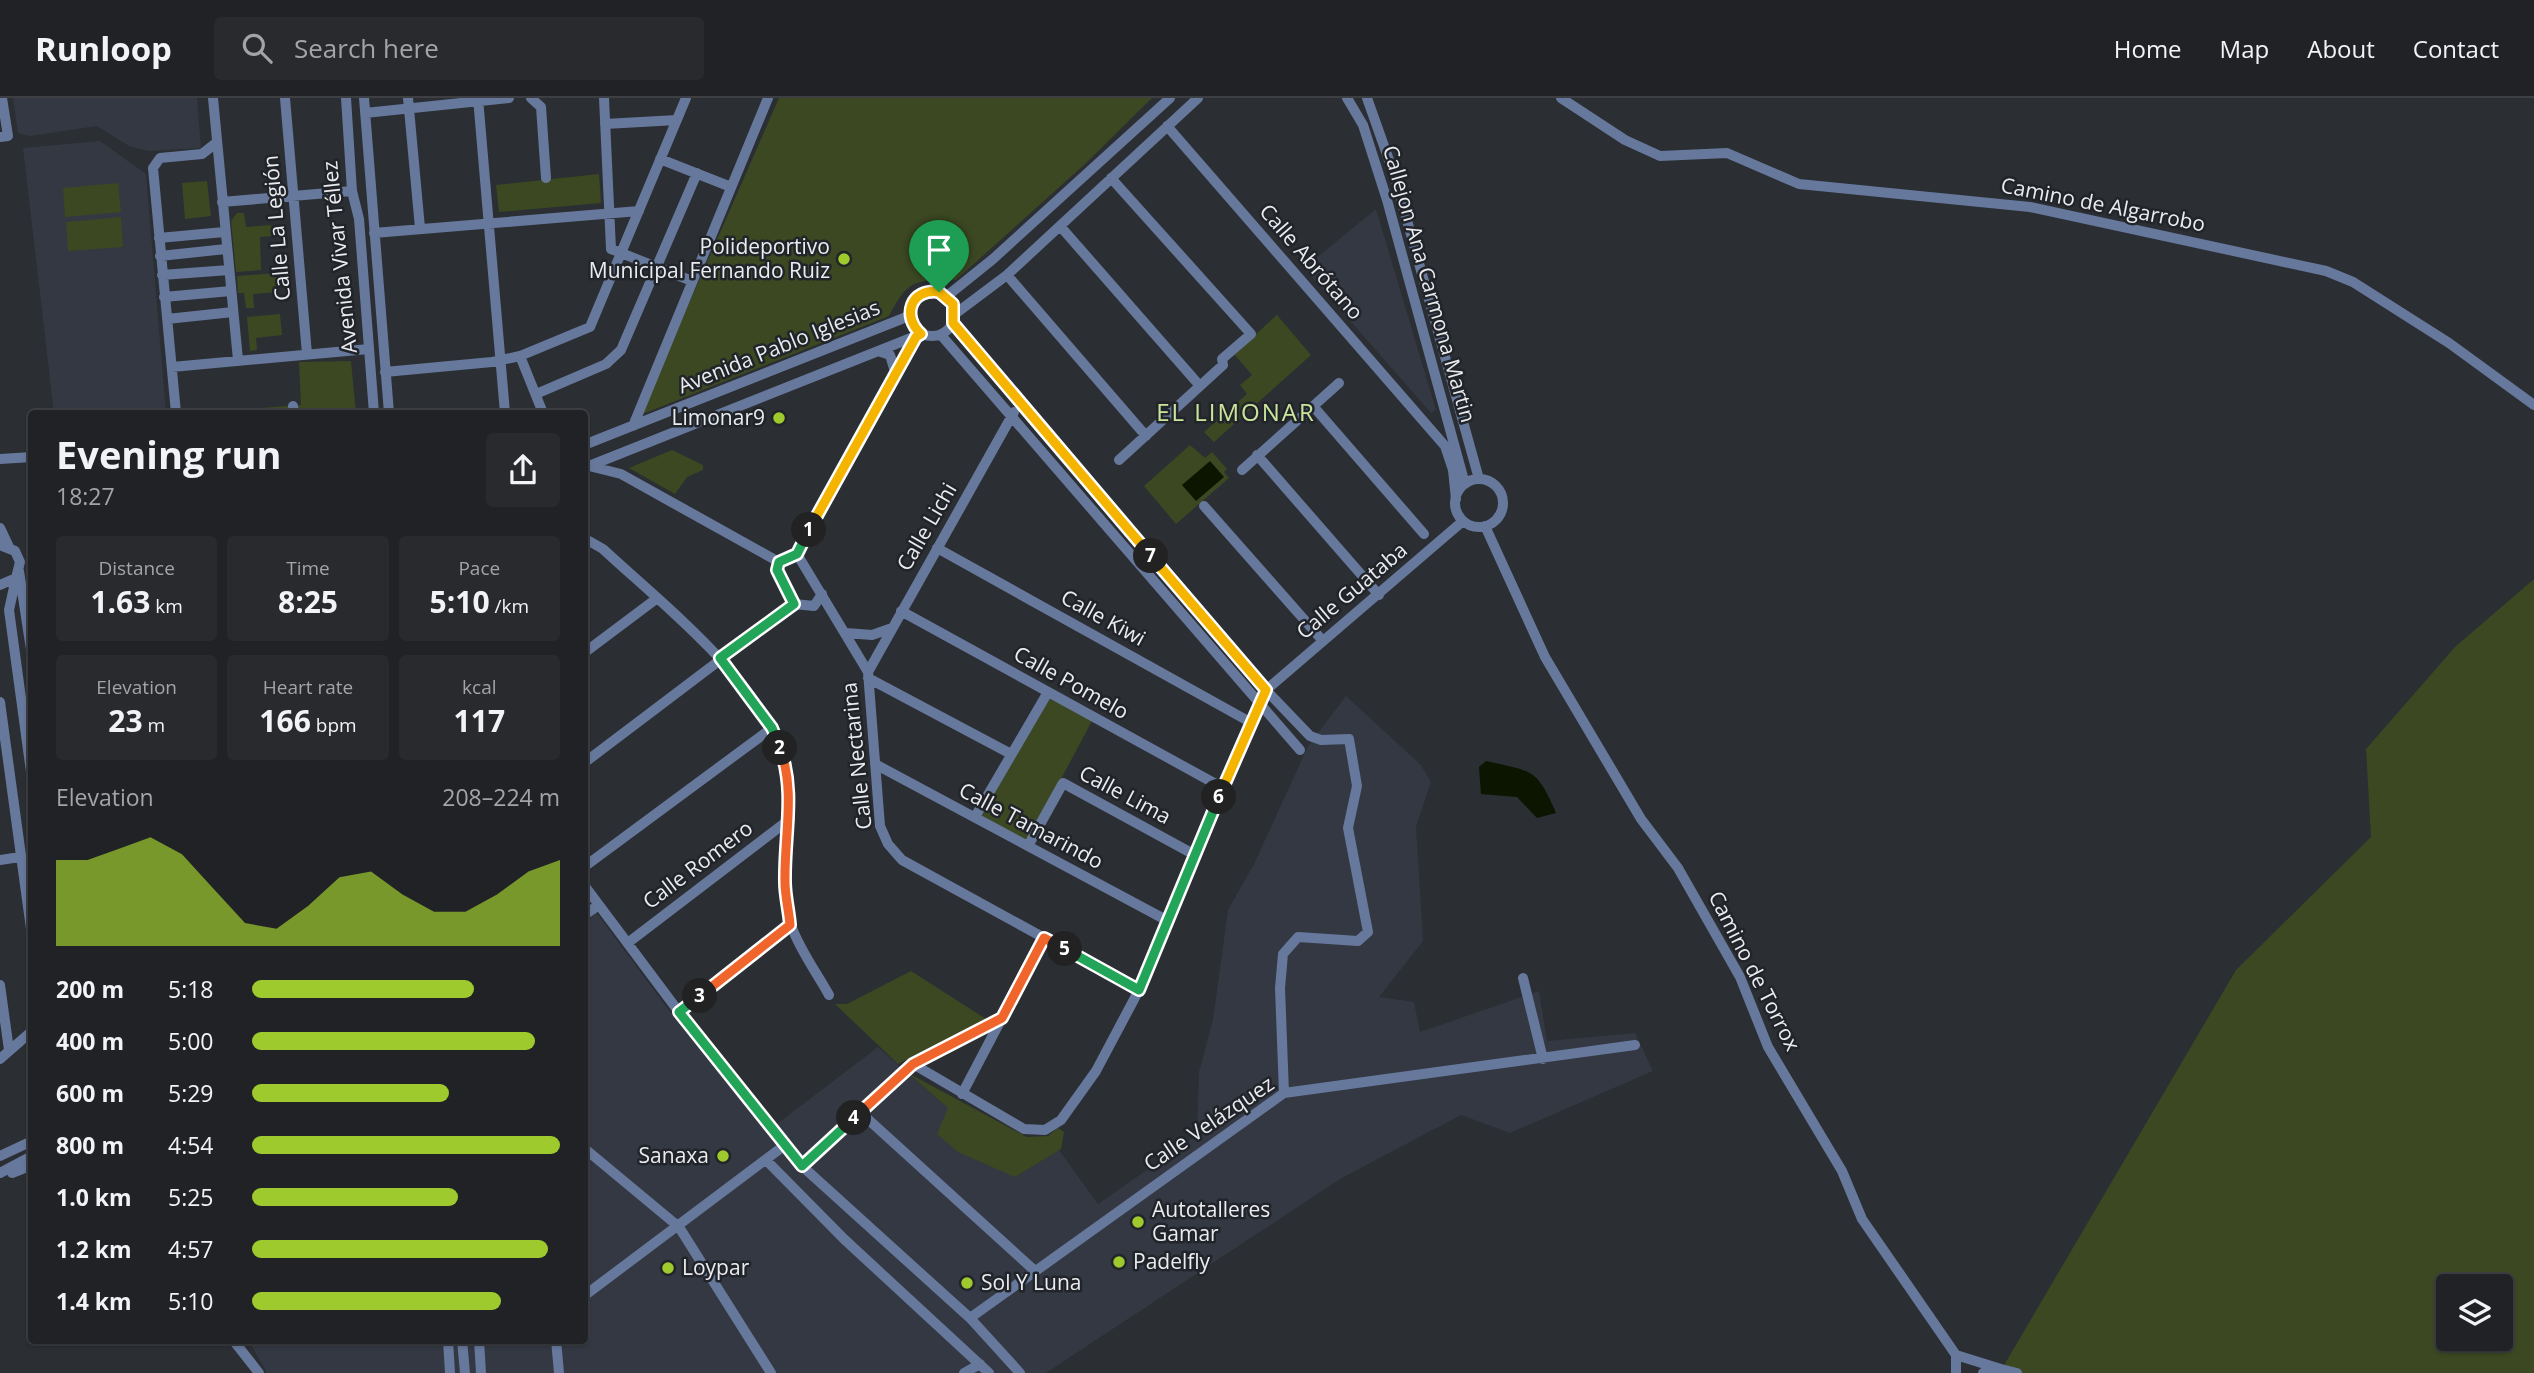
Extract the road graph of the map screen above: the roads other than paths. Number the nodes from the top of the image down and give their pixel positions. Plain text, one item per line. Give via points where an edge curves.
1 (2, 98) edge
2 (213, 98) edge
3 (285, 98) edge
4 (346, 98) edge
5 (364, 98) edge
6 (509, 98) edge
7 (531, 98) edge
8 (604, 98) edge
9 (686, 98) edge
10 (768, 98) edge
11 (1170, 98) edge
12 (1198, 98) edge
13 (1561, 98) edge
14 (1348, 99) edge
15 (1371, 100) edge
16 (478, 101) edge
17 (409, 103) edge
18 (365, 113) junction
19 (677, 120) junction
20 (605, 124) junction
21 (1167, 126) junction
22 (4, 137) edge
23 (216, 143) junction
24 (660, 159) junction
25 (697, 173) junction
26 (546, 178) dead end
27 (1111, 178) junction
28 (732, 187) junction
29 (352, 191) junction
30 (294, 196) junction
31 (222, 202) junction
32 (639, 211) junction
33 (608, 212) junction
34 (490, 221) junction
35 (1059, 226) junction
36 (420, 228) junction
37 (225, 232) junction
38 (374, 233) junction
39 (159, 238) junction
40 (226, 249) junction
41 (622, 251) junction
42 (160, 256) junction
43 (658, 267) junction
44 (229, 270) junction
45 (162, 275) junction
46 (1007, 275) junction
47 (692, 281) junction
48 (231, 291) junction
49 (947, 296) junction
50 (164, 298) junction
51 (233, 312) junction
52 (909, 316) junction
53 (167, 319) junction
54 (954, 319) junction
55 (918, 335) junction
56 (941, 335) junction
57 (369, 349) junction
58 (878, 351) junction
59 (307, 354) junction
60 (520, 356) junction
61 (501, 359) junction
62 (238, 360) junction
63 (172, 367) junction
64 (385, 372) junction
65 (896, 375) junction
66 (1339, 383) dead end
67 (1200, 386) junction
68 (536, 394) junction
69 (1019, 401) junction
70 (2534, 405) edge
71 (1313, 406) junction
72 (176, 410) edge
73 (374, 410) edge
74 (389, 410) edge
75 (505, 410) edge
76 (542, 410) edge
77 (1013, 416) junction
78 (1447, 416) junction
79 (1425, 424) junction
80 (633, 426) junction
81 (1146, 436) junction
82 (588, 443) edge
83 (0, 447) edge
84 (620, 454) junction
85 (1257, 455) junction
86 (28, 457) edge
87 (1, 459) edge
88 (1119, 460) dead end
89 (588, 467) edge
90 (588, 467) edge
91 (1242, 470) dead end
92 (621, 474) junction
93 (1479, 479) junction
94 (1465, 484) junction
95 (1456, 499) junction
96 (1204, 506) dead end
97 (1463, 521) junction
98 (1485, 526) junction
99 (0, 528) edge
100 (1424, 534) dead end
101 (588, 541) edge
102 (5, 546) edge
103 (937, 548) junction
104 (797, 554) junction
105 (18, 556) junction
106 (28, 560) edge
107 (779, 562) junction
108 (28, 565) edge
109 (18, 573) junction
110 (0, 585) edge
111 (822, 594) junction
112 (1379, 595) junction
113 (0, 596) edge
114 (656, 599) junction
115 (794, 604) junction
116 (9, 610) junction
117 (901, 611) junction
118 (891, 628) junction
119 (28, 632) edge
120 (846, 634) junction
121 (1323, 641) junction
122 (588, 650) edge
123 (720, 658) junction
124 (868, 675) junction
125 (1266, 690) junction
126 (1048, 692) junction
127 (0, 702) edge
128 (1261, 702) junction
129 (1250, 722) junction
130 (772, 728) junction
131 (28, 750) edge
132 (1300, 750) dead end
133 (1012, 754) junction
134 (588, 760) edge
135 (875, 764) junction
136 (1223, 788) junction
137 (975, 817) junction
138 (790, 819) junction
139 (1028, 846) junction
140 (1195, 855) junction
141 (20, 857) junction
142 (0, 860) edge
143 (588, 864) edge
144 (588, 890) edge
145 (599, 905) junction
146 (28, 910) edge
147 (588, 912) edge
148 (1168, 921) junction
149 (790, 925) junction
150 (1044, 938) junction
151 (629, 942) junction
152 (1523, 978) dead end
153 (0, 985) edge
154 (1139, 990) junction
155 (830, 995) dead end
156 (679, 1012) junction
157 (1002, 1018) junction
158 (28, 1034) edge
159 (1636, 1045) dead end
160 (9, 1050) junction
161 (0, 1059) edge
162 (1543, 1059) junction
163 (913, 1064) junction
164 (1284, 1093) junction
165 (962, 1094) junction
166 (860, 1112) junction
167 (28, 1143) edge
168 (785, 1145) junction
169 (588, 1151) edge
170 (0, 1156) edge
171 (28, 1158) edge
172 (766, 1160) junction
173 (28, 1166) edge
174 (802, 1166) junction
175 (0, 1175) edge
176 (679, 1227) junction
177 (1035, 1271) junction
178 (588, 1293) edge
179 (970, 1318) junction
180 (236, 1344) edge
181 (447, 1344) edge
182 (462, 1344) edge
183 (479, 1344) edge
184 (556, 1344) edge
185 (1956, 1355) junction
186 (980, 1364) junction
187 (2001, 1369) junction
188 (259, 1373) edge
189 (450, 1373) edge
190 (465, 1373) edge
191 (481, 1373) edge
192 (559, 1373) edge
193 (771, 1373) edge
194 (964, 1373) edge
195 (989, 1373) edge
196 (1020, 1373) edge
197 (1956, 1373) edge
198 (1983, 1373) edge
199 (2017, 1373) edge

1 - 22 street
2 - 23 street
3 - 30 street, Calle La Legión
4 - 29 street, Avenida Vivar Téllez
5 - 18 street, Avenida Vivar Téllez
6 - 16 street
7 - 26 street via 541,107
8 - 20 street
9 - 19 street
10 - 28 street
11 - 49 street
12 - 21 street
13 - 70 street, Camino de Algarrobo via 1625,140 1660,156 1727,153 1799,184 2030,206 2326,271 2353,282 2449,343
14 - 15 street
14 - 78 street, Callejon Ana Carmona Martin via 1363,125 1387,200
15 - 93 street, Callejon Ana Carmona Martin
16 - 17 street
16 - 34 street
17 - 18 street
17 - 36 street
18 - 38 street, Avenida Vivar Téllez
19 - 20 street
19 - 24 street
20 - 33 street
21 - 27 street
21 - 79 street, Calle Abrótano
23 - 31 street
23 - 39 street via 202,154 155,162
24 - 25 street
24 - 32 street
25 - 28 street
25 - 43 street
27 - 35 street
27 - 67 street via 1251,334
28 - 47 street
29 - 30 street
29 - 57 street, Avenida Vivar Téllez via 359,219
30 - 31 street
30 - 59 street, Calle La Legión
31 - 37 street
32 - 33 street
32 - 41 street
33 - 34 street
33 - 41 street via 611,249
34 - 36 street
34 - 61 street
35 - 46 street
35 - 67 street
36 - 38 street
37 - 39 street
37 - 40 street
38 - 64 street, Avenida Vivar Téllez
39 - 42 street
40 - 42 street
40 - 44 street
41 - 43 street
41 - 60 street via 590,327
42 - 45 street
43 - 47 street
43 - 68 street via 621,350 606,364
44 - 45 street
44 - 48 street
45 - 50 street
46 - 54 street
46 - 81 street
47 - 80 street
48 - 50 street
48 - 51 street
49 - 52 street via 921,293
49 - 54 street
50 - 53 street
51 - 53 street
51 - 62 street
52 - 55 street
52 - 80 street, Avenida Pablo Iglesias
53 - 63 street
54 - 56 street
54 - 69 street
55 - 56 street
55 - 58 street, Avenida Pablo Iglesias
55 - 65 street
56 - 77 street
57 - 59 street
57 - 73 street, Avenida Vivar Téllez
58 - 65 street via 890,355
58 - 84 street, Avenida Pablo Iglesias
59 - 62 street
60 - 61 street
60 - 68 street
61 - 64 street
61 - 75 street
62 - 63 street
63 - 72 street
64 - 74 street, Avenida Vivar Téllez
65 - 104 street
66 - 71 street
67 - 81 street
68 - 76 street
69 - 77 street, Calle Lichi
69 - 125 street
71 - 85 street
71 - 100 street
77 - 103 street, Calle Lichi
77 - 128 street
78 - 79 street via 1437,424
78 - 94 street, Callejon Ana Carmona Martin
79 - 95 street, Calle Abrótano via 1445,446
80 - 82 street, Avenida Pablo Iglesias
81 - 88 street
83 - 87 street
84 - 89 street, Avenida Pablo Iglesias
84 - 92 street via 617,465
85 - 91 street
85 - 112 street
86 - 87 street
90 - 92 street
92 - 107 street
93 - 94 street
93 - 98 street via 1497,487 1502,495 1499,517
94 - 95 street
95 - 97 street
96 - 121 street
97 - 98 street
97 - 112 street, Calle Guataba
98 - 185 street, Camino de Torrox via 1545,657 1733,965 1768,1047 1842,1171 1862,1219
99 - 102 street
101 - 114 street via 603,549
102 - 105 street
103 - 117 street, Calle Lichi
103 - 129 street, Calle Kiwi
104 - 107 street
104 - 111 street, Calle Nectarina
105 - 106 street
105 - 109 street
107 - 115 street via 777,570
108 - 109 street
109 - 110 street
109 - 116 street
109 - 119 street
111 - 115 street via 814,606
111 - 120 street, Calle Nectarina
112 - 121 street, Calle Guataba
113 - 116 street
114 - 122 street
114 - 123 street
115 - 123 street
116 - 131 street
117 - 118 street, Calle Lichi
117 - 126 street, Calle Pomelo
118 - 120 street via 872,635
118 - 124 street, Calle Lichi
120 - 124 street, Calle Nectarina
121 - 125 street, Calle Guataba
123 - 130 street
123 - 134 street
124 - 133 street
124 - 135 street, Calle Nectarina
125 - 128 street
125 - 164 street via 1310,736 1349,739 1357,786 1348,828 1368,932 1357,941 1298,937 1283,954
126 - 133 street
126 - 136 street, Calle Pomelo
127 - 141 street
128 - 129 street
128 - 132 street
129 - 136 street
130 - 138 street via 785,763
130 - 143 street
133 - 137 street
135 - 137 street, Calle Tamarindo
135 - 150 street, Calle Nectarina via 880,826 902,860
136 - 140 street
137 - 139 street, Calle Tamarindo
138 - 149 street via 785,882
138 - 151 street, Calle Romero
139 - 140 street, Calle Lima via 1063,783
139 - 148 street, Calle Tamarindo
140 - 148 street
141 - 142 street
141 - 146 street
144 - 145 street
145 - 147 street
145 - 151 street
148 - 154 street
149 - 155 street
149 - 156 street
150 - 154 street, Calle Nectarina
150 - 157 street
151 - 156 street
152 - 162 street
153 - 160 street
154 - 165 street via 1096,1071 1061,1119 1045,1130 1024,1129
156 - 168 street
157 - 163 street
157 - 165 street
158 - 160 street
159 - 162 street, Calle Velázquez
160 - 161 street
162 - 164 street, Calle Velázquez
163 - 165 street
163 - 166 street
164 - 177 street, Calle Velázquez
166 - 174 street
166 - 177 street
167 - 170 street
168 - 172 street
168 - 174 street
169 - 176 street
171 - 175 street
172 - 176 street
172 - 186 street
173 - 175 street
174 - 179 street
176 - 178 street
176 - 193 street
177 - 179 street, Calle Velázquez
179 - 196 street
180 - 188 street
181 - 189 street
182 - 190 street
183 - 191 street
184 - 192 street
185 - 187 street
185 - 197 street
186 - 194 street
186 - 195 street
187 - 198 street
187 - 199 street

